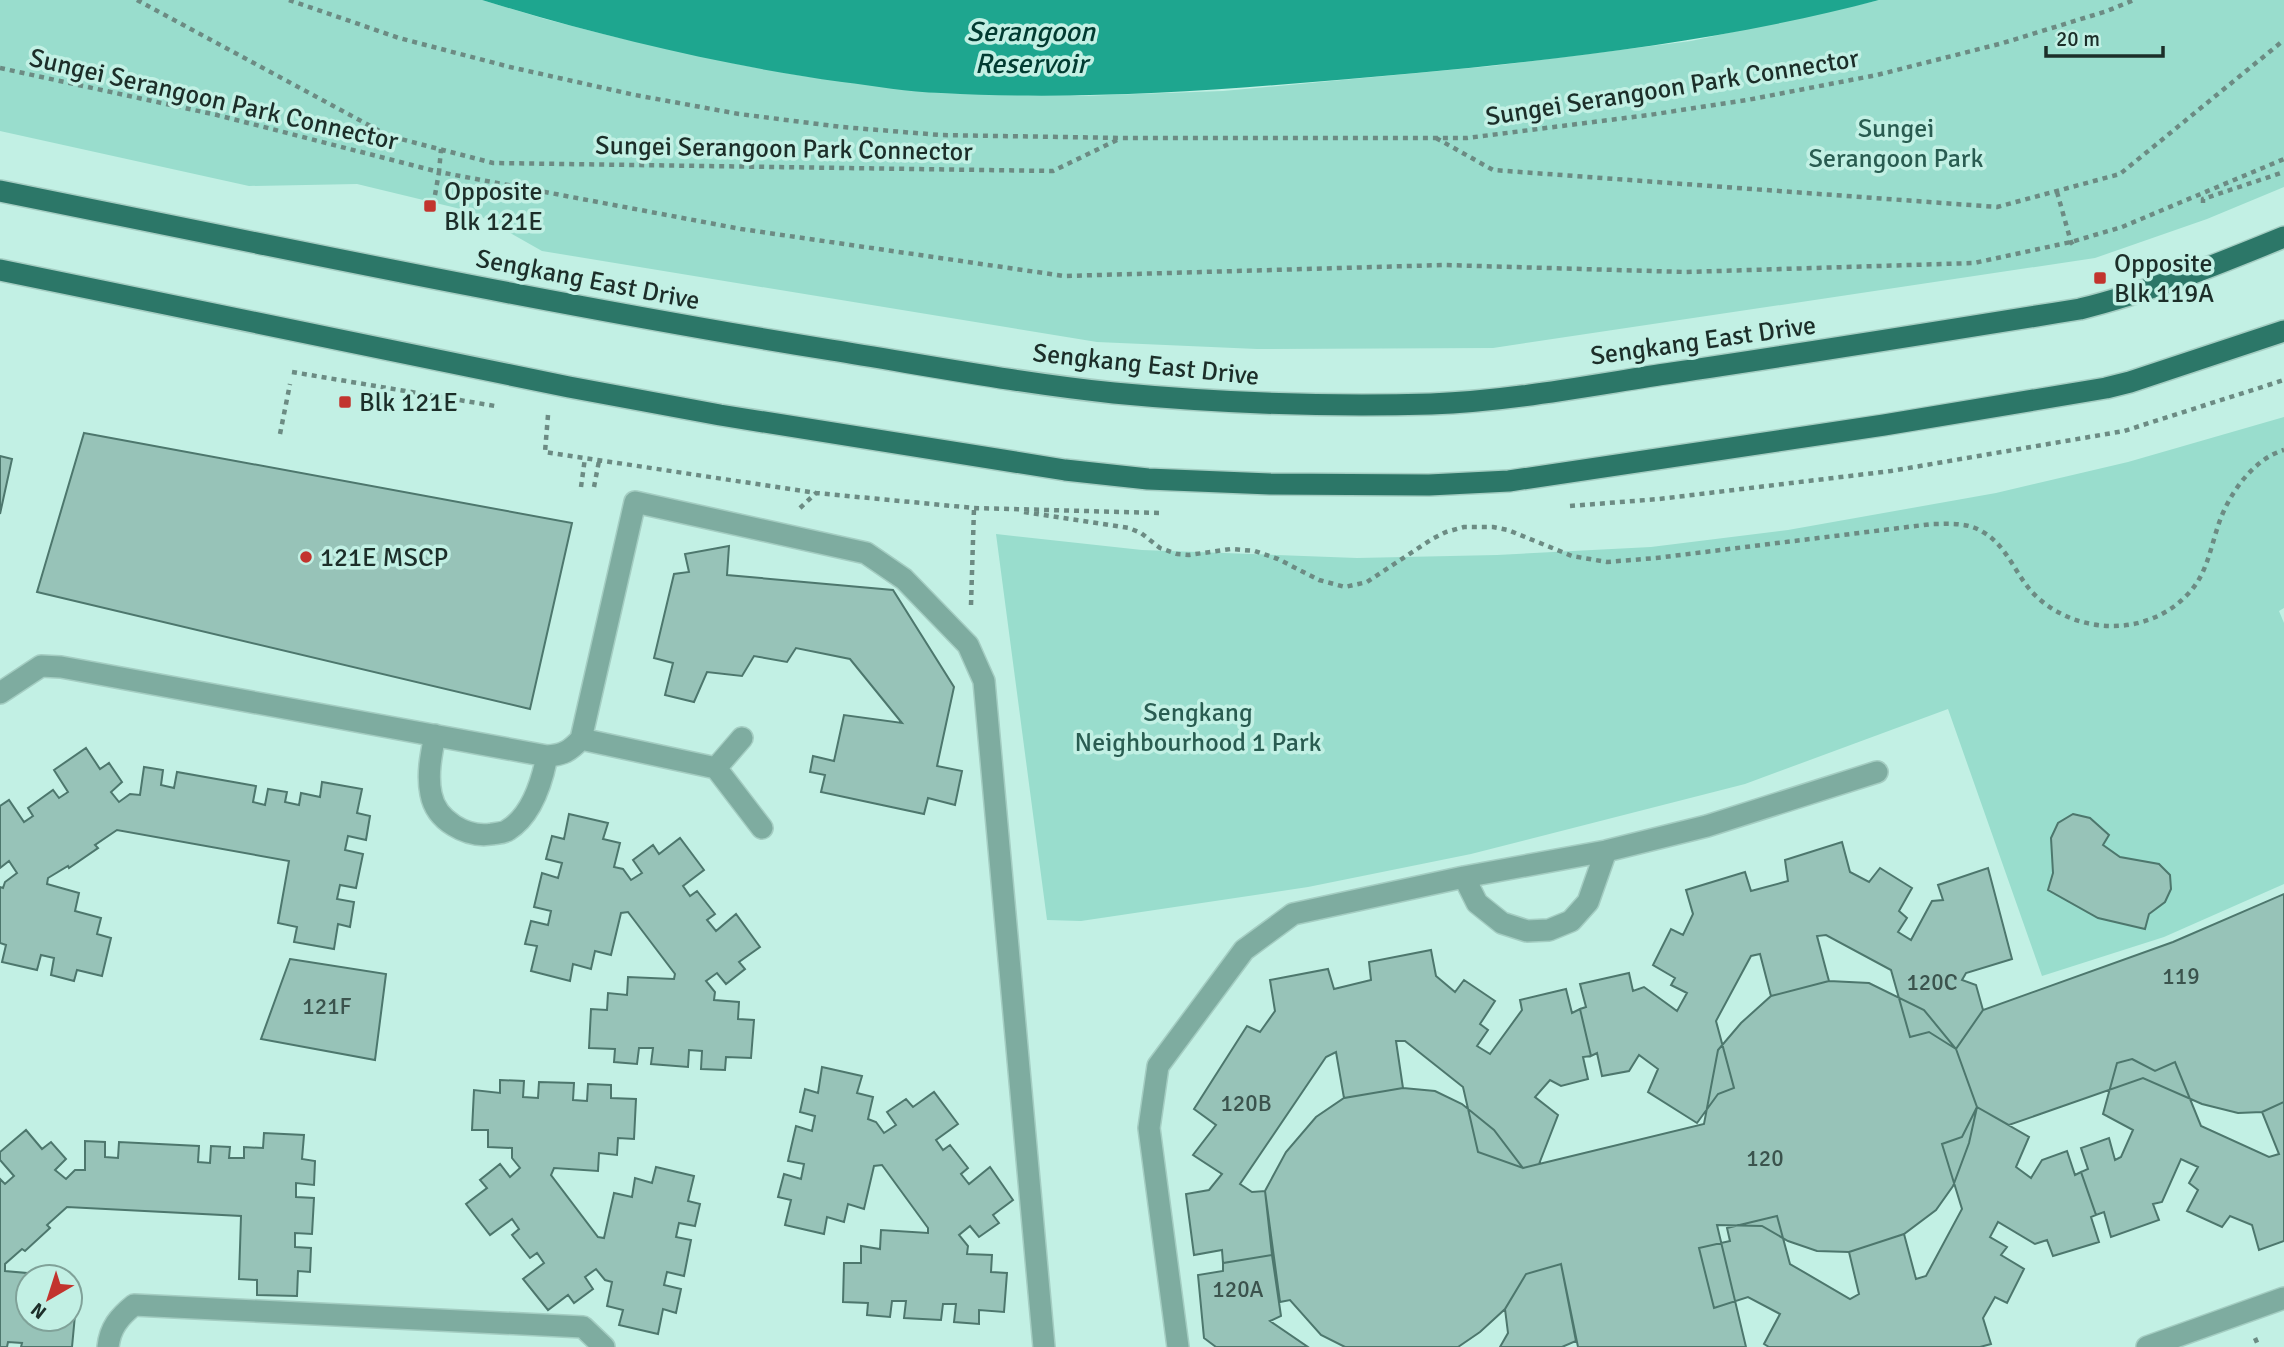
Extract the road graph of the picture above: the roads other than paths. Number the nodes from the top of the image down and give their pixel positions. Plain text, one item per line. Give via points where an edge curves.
1 (0, 191) edge
2 (2284, 237) edge
3 (0, 270) edge
4 (2284, 331) edge
5 (0, 693) edge
6 (435, 735) junction
7 (742, 738) dead end
8 (581, 739) junction
9 (547, 756) junction
10 (716, 768) junction
11 (1878, 772) dead end
12 (762, 828) dead end
13 (1606, 851) junction
14 (1464, 877) junction
15 (2284, 1298) edge
16 (108, 1347) edge
17 (604, 1347) edge
18 (1044, 1347) edge
19 (1178, 1347) edge
20 (2147, 1347) edge

1 - 2 main road, Sengkang East Drive via 743,336 1109,392 1280,404 1429,404 1509,397 1852,347 2105,303
3 - 4 main road via 720,415 1107,475 1270,484 1509,481 1884,425 2106,388
5 - 6 lane via 41,666 61,667
6 - 9 lane
6 - 9 lane via 431,797 440,814 458,830 484,835 507,832 524,815 540,785
7 - 10 lane
8 - 9 lane via 561,755
8 - 10 lane
8 - 18 lane via 635,502 866,553 904,579 968,645 984,681
10 - 12 lane
11 - 13 lane via 1707,826
13 - 14 lane
13 - 14 lane via 1588,902 1571,922 1549,930 1527,931 1503,923 1477,903
14 - 19 lane via 1293,914 1244,950 1158,1066 1149,1128
15 - 20 lane
16 - 17 lane via 121,1315 134,1305 583,1327

